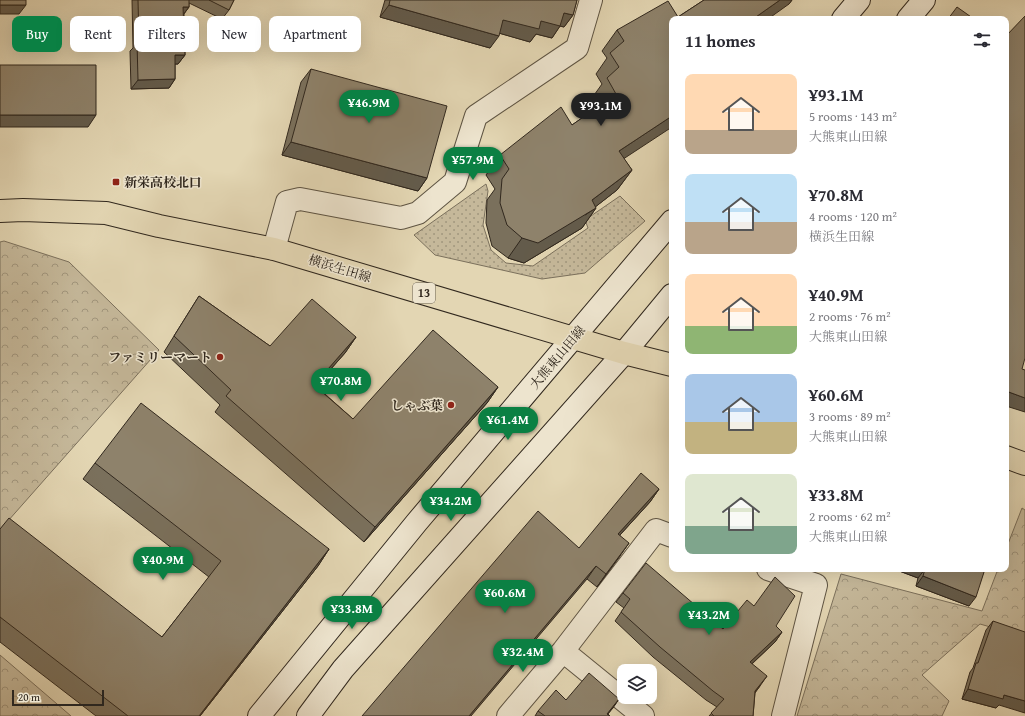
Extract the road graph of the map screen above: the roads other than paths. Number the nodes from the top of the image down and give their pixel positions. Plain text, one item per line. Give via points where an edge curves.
1 (591, 0) edge
2 (859, 0) edge
3 (924, 0) edge
4 (845, 16) edge
5 (911, 16) edge
6 (0, 212) edge
7 (669, 225) edge
8 (274, 249) junction
9 (669, 299) edge
10 (574, 338) junction
11 (624, 353) junction
12 (669, 364) edge
13 (1009, 459) edge
14 (1025, 464) edge
15 (669, 535) edge
16 (777, 572) edge
17 (563, 651) junction
18 (259, 716) edge
19 (308, 716) edge
20 (508, 716) edge
21 (643, 716) edge
22 (783, 716) edge

1 - 8 street via 577,48 476,116 455,182 418,213 400,218 300,199 287,202
2 - 4 street
3 - 5 street
6 - 8 main road, 横浜生田線 / 13 via 23,210 106,213
7 - 10 street, 大熊東山田線
8 - 10 main road, 横浜生田線 / 13
9 - 11 street
10 - 11 main road, 横浜生田線 / 13
10 - 18 street, 大熊東山田線 via 417,522
11 - 12 main road, 横浜生田線 / 13
11 - 19 street via 343,669
13 - 14 main road
15 - 17 street via 656,530
16 - 22 street via 816,585
17 - 20 street
17 - 21 street

